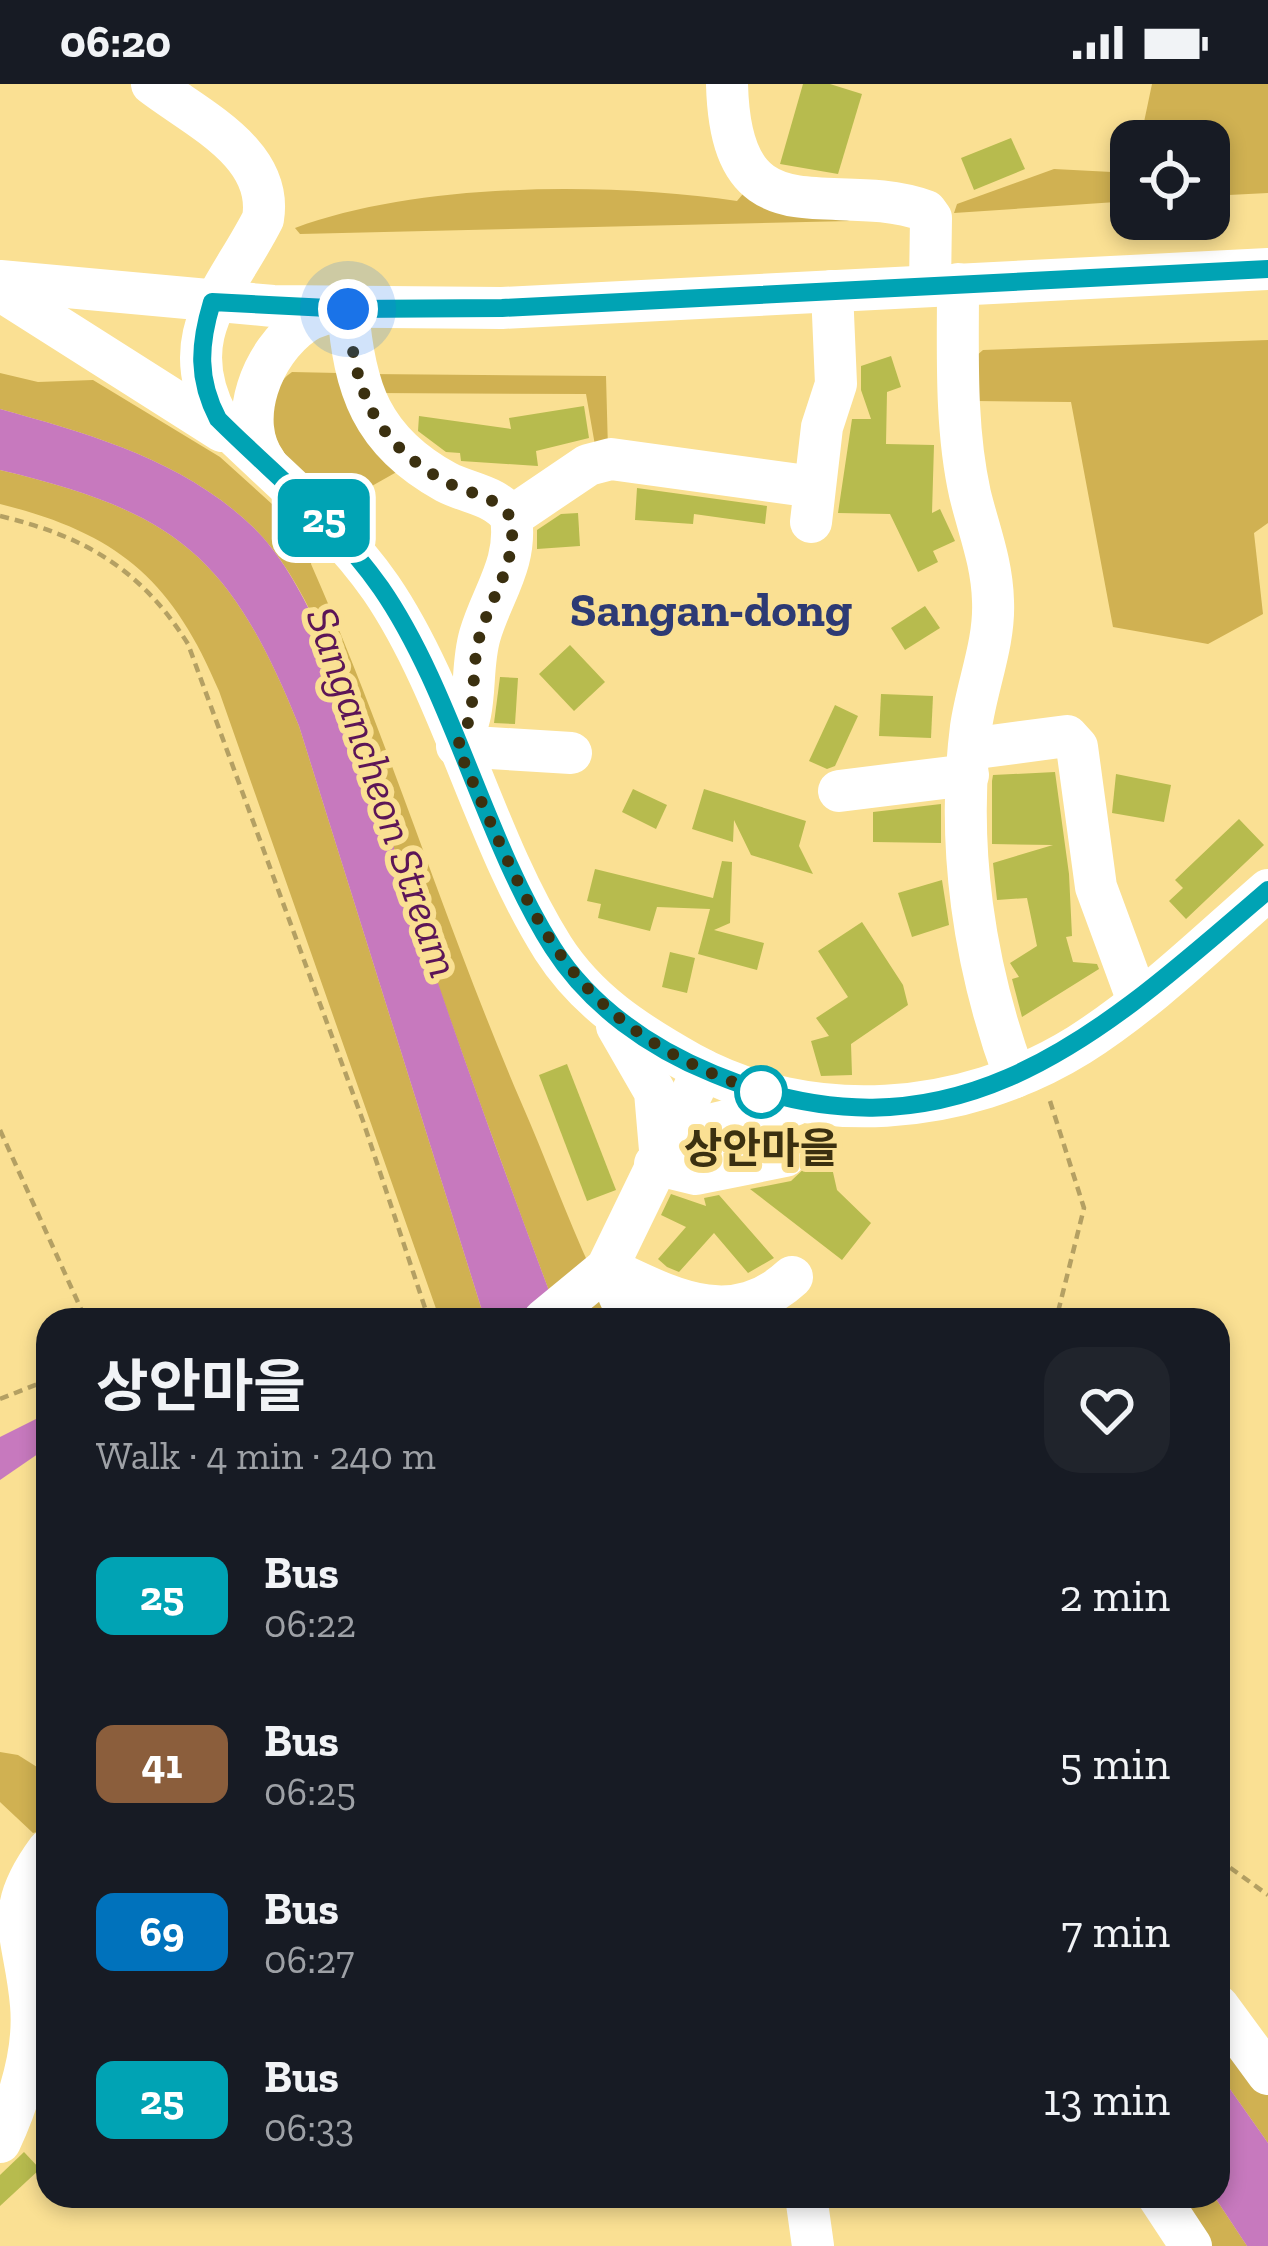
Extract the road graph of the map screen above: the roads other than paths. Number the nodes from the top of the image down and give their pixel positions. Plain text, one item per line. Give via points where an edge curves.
1 (152, 84) edge
2 (727, 84) edge
3 (1268, 269) edge
4 (0, 281) edge
5 (944, 285) junction
6 (0, 290) edge
7 (832, 291) junction
8 (212, 302) junction
9 (348, 309) junction
10 (256, 456) junction
11 (511, 518) junction
12 (457, 746) junction
13 (571, 753) dead end
14 (968, 762) junction
15 (839, 791) dead end
16 (1268, 890) edge
17 (1138, 1001) junction
18 (606, 1011) junction
19 (703, 1070) junction
20 (1026, 1073) junction
21 (809, 1103) junction
22 (785, 1156) dead end
23 (657, 1161) junction
24 (601, 1274) junction
25 (792, 1277) dead end
26 (559, 1308) edge
27 (622, 1308) edge
28 (36, 1864) edge
29 (1230, 2022) edge
30 (27, 2039) edge
31 (1268, 2074) edge
32 (0, 2142) edge
33 (808, 2208) edge
34 (1166, 2208) edge
35 (813, 2246) edge
36 (1191, 2246) edge

1 - 8 street via 233,144 263,187 263,220
2 - 5 street via 730,118 761,185 926,212
3 - 5 street
4 - 8 street
5 - 7 street
5 - 14 street via 970,493 988,546 994,605
6 - 10 street
7 - 9 street
7 - 11 street via 836,384 813,504 611,459 588,465
8 - 9 street
8 - 10 street via 200,350 204,385 218,419
9 - 10 street via 314,317 292,333 257,392 250,429
9 - 11 street via 357,387 388,432 446,482 495,501
10 - 12 street via 333,526 384,592
11 - 12 street via 511,560 480,636 469,724
12 - 13 street
12 - 18 street via 536,920
14 - 15 street
14 - 17 street via 1050,735 1072,740 1096,887
14 - 20 street via 977,958
16 - 17 street
17 - 20 street
18 - 19 street
18 - 23 street via 655,1092
19 - 21 street
19 - 23 street
20 - 21 street via 924,1102
21 - 23 street via 697,1128
22 - 23 street via 696,1174
23 - 24 street
24 - 25 street via 694,1307 762,1298
24 - 26 street
24 - 27 street
28 - 30 street via 11,1907
29 - 31 street
30 - 32 street via 20,2093
33 - 35 street
34 - 36 street

